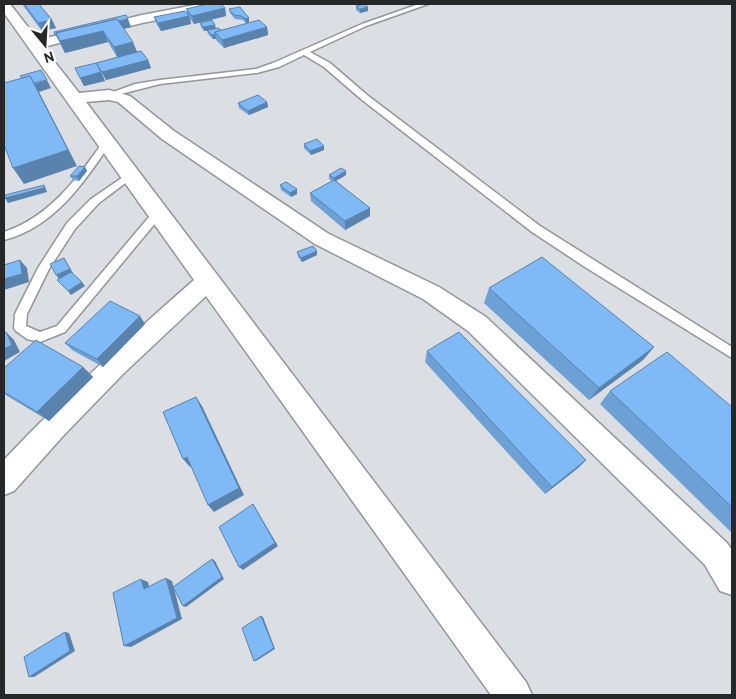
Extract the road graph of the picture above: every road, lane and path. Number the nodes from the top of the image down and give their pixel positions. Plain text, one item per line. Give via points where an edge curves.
1 (4, 4) edge
2 (425, 4) edge
3 (209, 6) edge
4 (34, 45) junction
5 (304, 52) junction
6 (109, 96) junction
7 (73, 99) junction
8 (106, 144) junction
9 (129, 176) junction
10 (158, 213) junction
11 (4, 236) edge
12 (208, 281) junction
13 (732, 353) edge
14 (4, 481) edge
15 (732, 579) edge
16 (514, 695) edge

1 - 4 street
2 - 5 lane via 364,25
3 - 4 street
4 - 7 street
5 - 6 lane via 257,71 160,82
5 - 13 lane via 327,65 536,229
6 - 7 street
6 - 15 street via 124,99 168,135 322,240 431,293 477,324 716,554
7 - 8 street
8 - 9 street
8 - 11 lane via 72,192 40,221
9 - 10 street
9 - 10 lane via 95,201 71,226 44,268 21,314 20,328 32,337 46,337 61,329
10 - 12 street
12 - 14 street via 114,366
12 - 16 street

